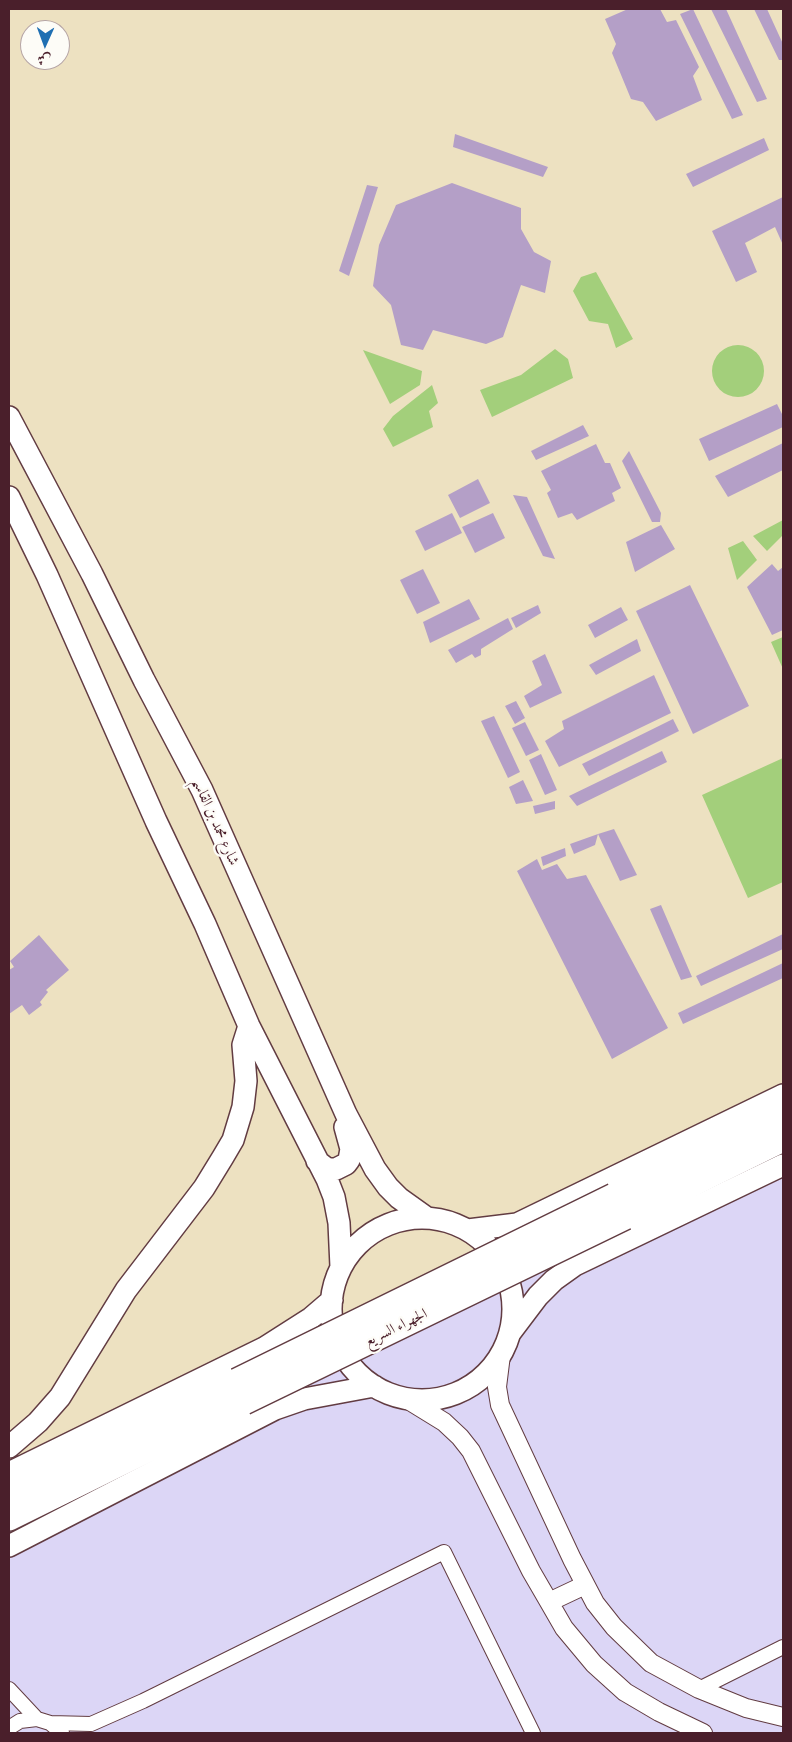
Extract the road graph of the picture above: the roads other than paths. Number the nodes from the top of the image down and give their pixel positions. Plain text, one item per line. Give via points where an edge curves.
1 (9, 417) edge
2 (9, 497) edge
3 (249, 1026) junction
4 (783, 1095) edge
5 (346, 1114) junction
6 (783, 1114) edge
7 (783, 1140) edge
8 (318, 1161) junction
9 (783, 1165) edge
10 (427, 1218) junction
11 (468, 1230) junction
12 (341, 1267) junction
13 (332, 1300) junction
14 (510, 1333) junction
15 (501, 1355) junction
16 (374, 1386) junction
17 (404, 1398) junction
18 (9, 1447) edge
19 (9, 1472) edge
20 (9, 1492) edge
21 (9, 1518) edge
22 (9, 1546) edge
23 (586, 1585) junction
24 (549, 1602) junction
25 (783, 1647) edge
26 (9, 1689) edge
27 (699, 1690) junction
28 (783, 1717) edge
29 (37, 1719) junction
30 (50, 1723) junction
31 (9, 1728) edge
32 (88, 1729) edge
33 (62, 1733) edge
34 (533, 1733) edge
35 (703, 1733) edge

1 - 5 main road, شارع محمد بن القاسم via 202,790
2 - 3 main road
3 - 8 main road
3 - 18 main road via 243,1045 246,1081 243,1107 223,1157 204,1188 126,1290 60,1398
4 - 11 main road via 517,1224
5 - 8 main road via 345,1130 351,1149 349,1160 336,1169 326,1168
5 - 10 main road, شارع محمد بن القاسم via 375,1170 388,1187
6 - 20 highway, الجهراء السريع, bridge
7 - 21 highway, الجهراء السريع, bridge
8 - 12 main road via 334,1197
9 - 14 main road via 575,1265 538,1296
10 - 11 main road
10 - 12 main road via 393,1223 377,1230 351,1252
11 - 14 main road via 494,1252 506,1274 513,1299
12 - 13 main road
13 - 16 main road via 333,1325 341,1349 360,1376
13 - 19 main road via 311,1318 264,1348
14 - 15 main road
15 - 17 main road via 480,1380 452,1395 420,1400
15 - 23 street via 497,1387 500,1406
16 - 17 main road
16 - 22 main road via 304,1399 275,1409
17 - 24 street via 444,1422 471,1451
23 - 24 street
23 - 27 street via 614,1627 650,1663
24 - 35 street via 564,1628 594,1664 625,1692
25 - 27 street
26 - 29 street
27 - 28 street via 746,1708
29 - 30 street
29 - 31 street via 20,1721
30 - 32 street
30 - 33 street
32 - 34 street via 444,1552

